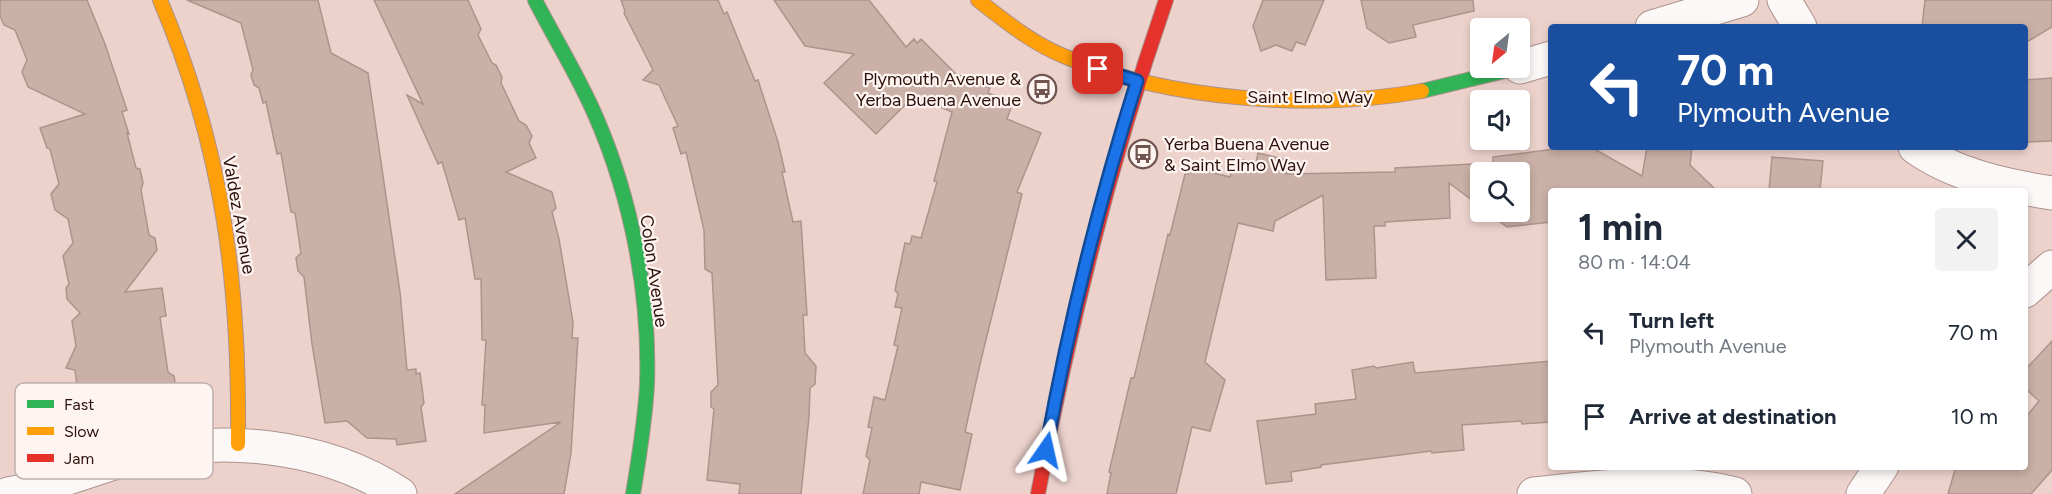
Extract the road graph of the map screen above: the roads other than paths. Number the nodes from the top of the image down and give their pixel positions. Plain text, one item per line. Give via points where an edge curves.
1 (160, 0) edge
2 (535, 0) edge
3 (978, 0) edge
4 (1166, 0) edge
5 (1742, 0) edge
6 (1784, 0) edge
7 (1662, 24) edge
8 (1798, 24) edge
9 (1548, 59) edge
10 (1530, 64) edge
11 (1475, 78) edge
12 (1137, 81) junction
13 (1921, 150) edge
14 (2020, 188) edge
15 (2028, 189) edge
16 (2052, 193) edge
17 (2052, 267) edge
18 (2028, 288) edge
19 (238, 444) junction
20 (213, 445) edge
21 (1879, 470) edge
22 (69, 479) edge
23 (8, 494) edge
24 (400, 494) edge
25 (633, 494) edge
26 (1038, 494) edge
27 (1534, 494) edge
28 (1735, 494) edge
29 (1863, 494) edge

1 - 19 street, Valdez Avenue via 188,71 221,202 236,323
2 - 25 street, Colon Avenue via 598,121 620,179 636,243 647,373
3 - 12 street, Saint Elmo Way via 1037,44
4 - 12 street
5 - 7 street
6 - 8 street
9 - 10 street, Saint Elmo Way
11 - 12 street, Saint Elmo Way via 1390,96 1322,100 1249,98
12 - 26 street via 1067,344
13 - 14 street via 1969,174
15 - 16 street
17 - 18 street
19 - 20 street
19 - 24 street via 293,452 338,465
21 - 29 street
22 - 23 street
27 - 28 street via 1669,485

